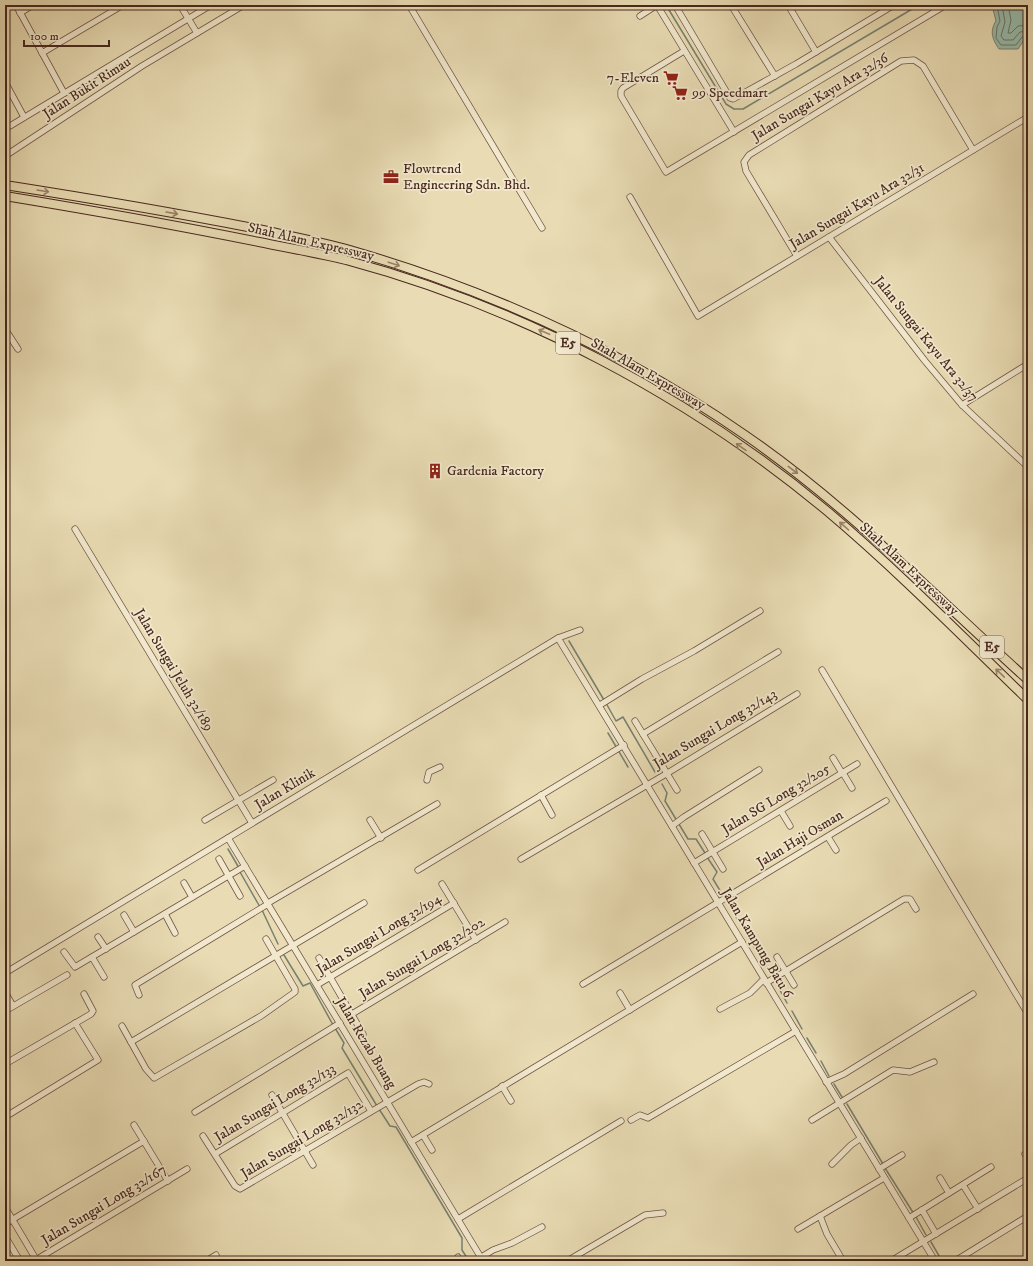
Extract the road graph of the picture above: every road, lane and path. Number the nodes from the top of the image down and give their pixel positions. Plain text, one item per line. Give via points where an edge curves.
1 (16, 5) edge
2 (33, 5) edge
3 (123, 5) edge
4 (180, 5) edge
5 (212, 5) edge
6 (244, 5) edge
7 (409, 5) edge
8 (657, 5) edge
9 (675, 5) edge
10 (731, 5) edge
11 (788, 5) edge
12 (894, 5) edge
13 (946, 5) edge
14 (20, 13) junction
15 (640, 16) dead end
16 (188, 19) junction
17 (197, 33) junction
18 (684, 51) junction
19 (816, 52) junction
20 (42, 53) junction
21 (775, 76) junction
22 (5, 82) edge
23 (64, 94) junction
24 (24, 117) junction
25 (1028, 117) edge
26 (5, 125) edge
27 (734, 132) junction
28 (973, 150) junction
29 (5, 156) edge
30 (5, 185) edge
31 (5, 196) edge
32 (630, 197) dead end
33 (542, 228) dead end
34 (829, 237) junction
35 (797, 256) junction
36 (5, 329) edge
37 (18, 349) dead end
38 (1028, 364) edge
39 (962, 405) junction
40 (1028, 467) edge
41 (75, 528) dead end
42 (760, 611) dead end
43 (580, 630) dead end
44 (558, 638) junction
45 (778, 652) dead end
46 (822, 670) dead end
47 (1028, 680) edge
48 (797, 694) dead end
49 (1028, 700) edge
50 (600, 705) junction
51 (635, 721) dead end
52 (643, 734) junction
53 (620, 748) junction
54 (833, 758) dead end
55 (857, 764) dead end
56 (440, 767) dead end
57 (759, 770) dead end
58 (843, 773) junction
59 (666, 774) junction
60 (273, 780) dead end
61 (427, 780) dead end
62 (646, 784) junction
63 (852, 788) dead end
64 (677, 790) dead end
65 (541, 795) junction
66 (238, 800) junction
67 (886, 801) dead end
68 (437, 804) dead end
69 (781, 810) junction
70 (552, 815) dead end
71 (205, 820) dead end
72 (370, 820) dead end
73 (252, 823) junction
74 (672, 826) junction
75 (790, 826) dead end
76 (702, 834) dead end
77 (828, 837) junction
78 (228, 838) junction
79 (381, 838) junction
80 (836, 850) dead end
81 (711, 854) junction
82 (219, 859) dead end
83 (521, 859) dead end
84 (694, 863) junction
85 (240, 869) junction
86 (724, 869) dead end
87 (418, 870) dead end
88 (229, 876) junction
89 (184, 883) dead end
90 (442, 884) dead end
91 (240, 896) dead end
92 (192, 898) junction
93 (722, 900) junction
94 (364, 903) dead end
95 (454, 903) junction
96 (264, 906) junction
97 (916, 909) dead end
98 (165, 914) junction
99 (124, 915) dead end
100 (505, 922) dead end
101 (134, 932) junction
102 (175, 933) dead end
103 (98, 937) dead end
104 (266, 939) dead end
105 (476, 940) junction
106 (742, 942) junction
107 (292, 944) junction
108 (106, 949) junction
109 (64, 952) dead end
110 (275, 956) junction
111 (92, 957) junction
112 (777, 957) dead end
113 (319, 958) dead end
114 (786, 971) junction
115 (5, 973) edge
116 (67, 976) dead end
117 (104, 977) dead end
118 (330, 977) junction
119 (765, 981) junction
120 (583, 984) dead end
121 (317, 985) junction
122 (794, 985) dead end
123 (5, 992) edge
124 (620, 993) dead end
125 (84, 994) dead end
126 (973, 994) dead end
127 (139, 995) dead end
128 (13, 1006) junction
129 (720, 1008) dead end
130 (630, 1010) junction
131 (5, 1011) edge
132 (352, 1014) junction
133 (1028, 1014) edge
134 (75, 1024) junction
135 (122, 1026) dead end
136 (335, 1027) junction
137 (796, 1031) junction
138 (363, 1034) dead end
139 (131, 1042) junction
140 (934, 1062) dead end
141 (5, 1064) edge
142 (826, 1082) junction
143 (429, 1084) dead end
144 (502, 1086) junction
145 (272, 1095) dead end
146 (388, 1102) junction
147 (511, 1102) dead end
148 (839, 1103) junction
149 (373, 1110) junction
150 (194, 1112) dead end
151 (282, 1112) junction
152 (5, 1117) edge
153 (631, 1120) dead end
154 (812, 1120) dead end
155 (621, 1121) dead end
156 (134, 1125) dead end
157 (423, 1135) junction
158 (203, 1136) dead end
159 (861, 1138) junction
160 (144, 1141) junction
161 (411, 1142) junction
162 (432, 1150) dead end
163 (304, 1151) junction
164 (215, 1154) junction
165 (902, 1154) dead end
166 (832, 1164) dead end
167 (313, 1165) dead end
168 (883, 1167) junction
169 (991, 1167) dead end
170 (187, 1169) dead end
171 (884, 1178) junction
172 (940, 1178) dead end
173 (1028, 1178) edge
174 (168, 1181) junction
175 (963, 1185) junction
176 (949, 1193) junction
177 (5, 1207) edge
178 (978, 1209) junction
179 (922, 1210) junction
180 (663, 1213) dead end
181 (912, 1215) junction
182 (820, 1216) junction
183 (1028, 1216) edge
184 (458, 1219) junction
185 (12, 1220) junction
186 (5, 1224) edge
187 (542, 1227) dead end
188 (798, 1229) dead end
189 (936, 1234) junction
190 (5, 1236) edge
191 (923, 1242) junction
192 (216, 1255) dead end
193 (482, 1259) edge
194 (20, 1261) edge
195 (36, 1261) edge
196 (206, 1261) edge
197 (475, 1261) edge
198 (567, 1261) edge
199 (843, 1261) edge
200 (891, 1261) edge
201 (935, 1261) edge
202 (955, 1261) edge

1 - 14 street
2 - 14 street
3 - 20 street
4 - 16 street
5 - 16 street
6 - 17 street, Jalan Bukit Rimau
7 - 33 street
8 - 15 street
8 - 18 street
9 - 21 street via 730,98 733,99
10 - 21 street
11 - 19 street
12 - 19 street
13 - 27 street
14 - 20 street
16 - 17 street
16 - 23 street
17 - 29 street, Jalan Bukit Rimau
18 - 27 street
18 - 27 street via 621,91 666,172
19 - 21 street
20 - 23 street
22 - 24 street
23 - 24 street
24 - 26 street via 10,126
25 - 28 street, Jalan Sungai Kayu Ara 32/31
28 - 34 street, Jalan Sungai Kayu Ara 32/31
28 - 35 street, Jalan Sungai Kayu Ara 32/36 via 923,66 914,60 901,61 748,155 744,162 746,171
30 -> 47 highway, Shah Alam Expressway / E5 via 223,222 347,249 446,281 554,325 622,359 710,411 793,470 876,539
49 -> 31 highway, Shah Alam Expressway / E5 via 868,547 798,488 702,420 591,354 552,335 443,291 345,260
32 - 35 street, Jalan Sungai Kayu Ara 32/31 via 698,316
34 - 35 street, Jalan Sungai Kayu Ara 32/31
34 - 39 street, Jalan Sungai Kayu Ara 32/37
36 - 37 street
38 - 39 street
39 - 40 street, Jalan Sungai Kayu Ara 32/37
41 - 66 street, Jalan Sungai Jeluh 32/189
42 - 50 street
43 - 44 street, Jalan Klinik
44 - 50 street, Jalan Kampung Batu 6
44 - 73 street, Jalan Klinik
45 - 52 street
46 - 133 street
48 - 59 street, Jalan Sungai Long 32/143
50 - 53 street, Jalan Kampung Batu 6
51 - 52 street
52 - 59 street
53 - 62 street, Jalan Kampung Batu 6
53 - 65 street
54 - 58 street
55 - 58 street, Jalan SG Long 32/205
56 - 61 street via 429,772
57 - 74 street
58 - 63 street
58 - 69 street, Jalan SG Long 32/205
59 - 62 street, Jalan Sungai Long 32/143
59 - 64 street
60 - 66 street
62 - 74 street, Jalan Kampung Batu 6
62 - 83 street, Jalan Sungai Long 32/143
65 - 70 street
65 - 87 street
66 - 71 street
66 - 73 street, Jalan Sungai Jeluh 32/189
67 - 77 street, Jalan Haji Osman
68 - 79 street
69 - 75 street
69 - 81 street, Jalan SG Long 32/205
72 - 79 street
73 - 78 street, Jalan Klinik
74 - 84 street, Jalan Kampung Batu 6
76 - 81 street
77 - 80 street
77 - 93 street, Jalan Haji Osman
78 - 85 street, Jalan Rezab Buang
78 - 115 street, Jalan Klinik
79 - 96 street
81 - 84 street, Jalan SG Long 32/205
81 - 86 street
82 - 88 street
84 - 93 street, Jalan Kampung Batu 6
85 - 88 street
85 - 96 street, Jalan Rezab Buang
88 - 91 street
88 - 92 street
89 - 92 street
90 - 95 street
92 - 98 street
93 - 106 street, Jalan Kampung Batu 6
93 - 120 street, Jalan Haji Osman
94 - 107 street
95 - 105 street
95 - 118 street, Jalan Sungai Long 32/194
96 - 107 street, Jalan Rezab Buang
96 - 127 street via 135,984
97 - 114 street via 910,899 904,899
98 - 101 street
98 - 102 street
99 - 101 street
100 - 105 street, Jalan Sungai Long 32/202
101 - 108 street
103 - 108 street
104 - 110 street
105 - 132 street, Jalan Sungai Long 32/202
106 - 119 street, Jalan Kampung Batu 6
106 - 130 street
107 - 110 street
107 - 121 street, Jalan Rezab Buang
108 - 111 street
109 - 111 street via 75,968
110 - 139 street
110 - 139 street via 295,992 255,1019 154,1078
111 - 117 street
112 - 114 street
113 - 118 street
114 - 119 street
114 - 122 street
116 - 128 street
118 - 121 street, Jalan Sungai Long 32/194
118 - 132 street
119 - 129 street via 750,993
119 - 137 street, Jalan Kampung Batu 6
121 - 136 street, Jalan Rezab Buang
123 - 128 street
124 - 130 street
125 - 134 street via 93,1011
126 - 142 street via 844,1074
128 - 131 street
130 - 144 street
132 - 138 street
134 - 141 street
134 - 152 street via 98,1060
135 - 139 street
136 - 146 street, Jalan Rezab Buang
136 - 150 street
137 - 142 street, Jalan Kampung Batu 6
137 - 153 street via 648,1118 640,1115
140 - 148 street via 910,1072 893,1070
142 - 148 street, Jalan Kampung Batu 6
143 - 146 street, Jalan Sungai Long 32/132 via 418,1084
144 - 147 street
144 - 157 street
145 - 151 street
146 - 149 street, Jalan Sungai Long 32/132
146 - 161 street, Jalan Rezab Buang
148 - 154 street
148 - 159 street, Jalan Kampung Batu 6
149 - 151 street, Jalan Sungai Long 32/133 via 348,1073
149 - 163 street, Jalan Sungai Long 32/132
151 - 163 street
151 - 164 street, Jalan Sungai Long 32/133
155 - 184 street
156 - 160 street
157 - 161 street
157 - 162 street
158 - 164 street
159 - 166 street
159 - 168 street, Jalan Kampung Batu 6
160 - 174 street
160 - 185 street
161 - 184 street, Jalan Rezab Buang
163 - 164 street, Jalan Sungai Long 32/132 via 240,1189 235,1186
163 - 167 street
165 - 168 street
168 - 171 street, Jalan Kampung Batu 6
169 - 175 street
170 - 174 street, Jalan Sungai Long 32/167
171 - 181 street, Jalan Kampung Batu 6
171 - 182 street
172 - 176 street
173 - 178 street
174 - 195 street, Jalan Sungai Long 32/167
175 - 176 street
175 - 178 street
176 - 179 street
177 - 185 street
178 - 189 street
179 - 181 street
179 - 189 street
180 - 198 street via 645,1215
181 - 191 street, Jalan Kampung Batu 6
182 - 188 street
182 - 199 street
183 - 202 street
184 - 193 street, Jalan Rezab Buang
185 - 186 street
185 - 195 street
187 - 193 street
189 - 191 street
190 - 194 street
191 - 200 street
191 - 201 street, Jalan Kampung Batu 6
192 - 196 street
193 - 197 street

